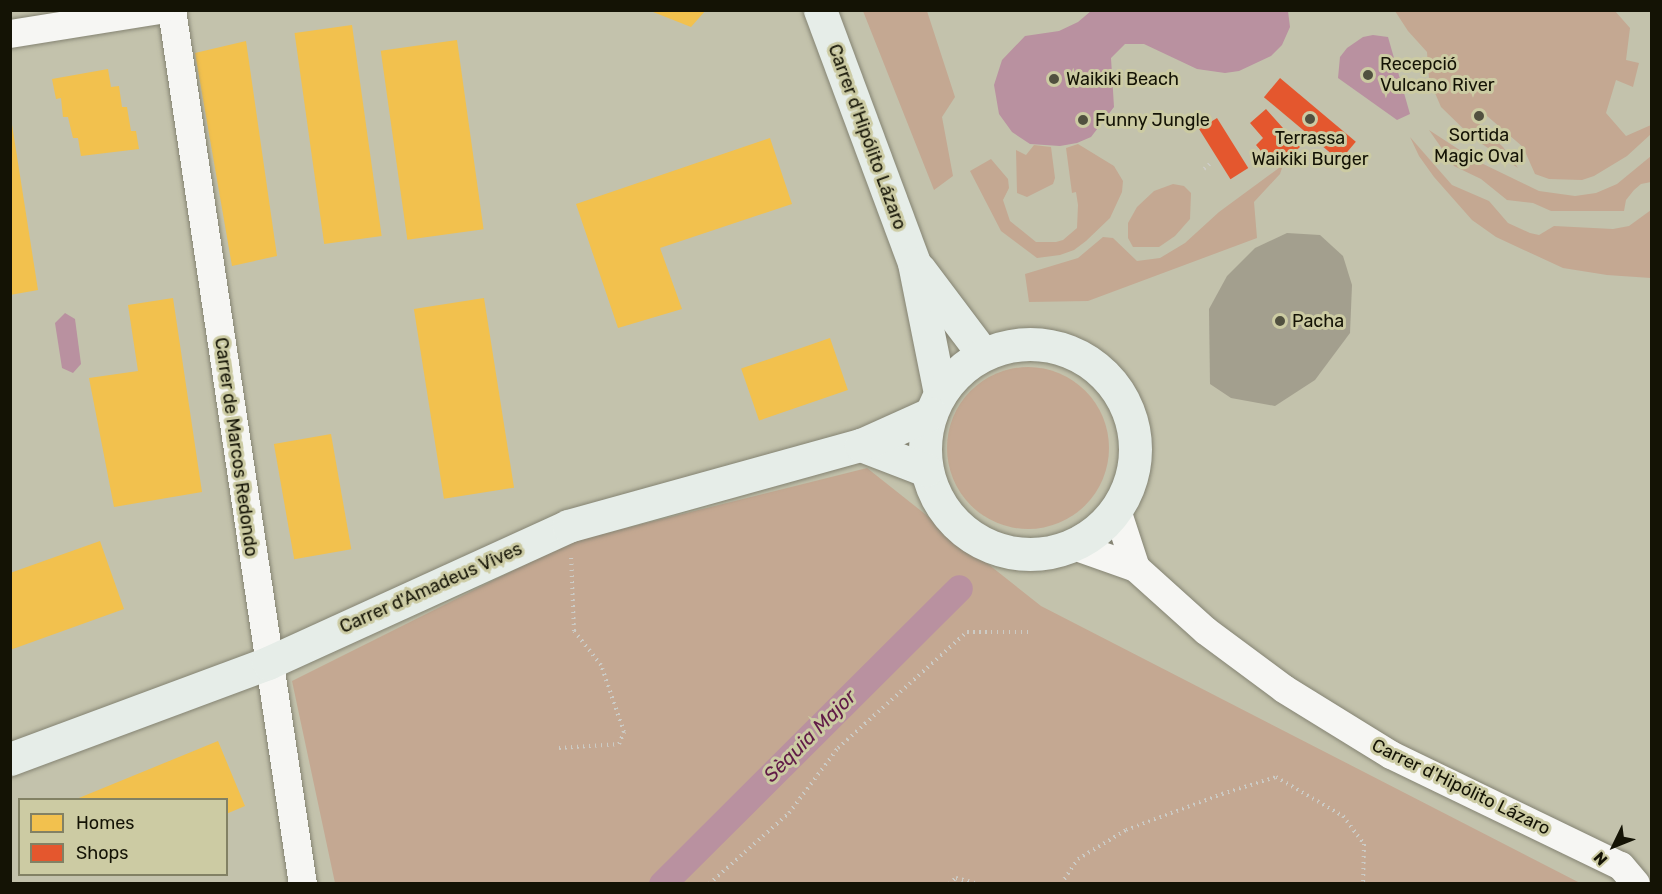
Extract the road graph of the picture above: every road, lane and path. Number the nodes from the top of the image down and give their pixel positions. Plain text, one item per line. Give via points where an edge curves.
1 (160, 10) edge
2 (172, 10) edge
3 (820, 10) edge
4 (10, 34) edge
5 (1211, 163) dead end
6 (1204, 169) dead end
7 (914, 263) junction
8 (983, 354) junction
9 (935, 403) junction
10 (861, 445) junction
11 (926, 470) junction
12 (1117, 510) junction
13 (568, 526) junction
14 (1074, 546) junction
15 (1136, 568) junction
16 (1032, 632) dead end
17 (268, 663) junction
18 (559, 748) dead end
19 (10, 759) edge
20 (1652, 864) edge
21 (1628, 875) edge
22 (303, 884) edge
23 (709, 884) edge
24 (949, 884) edge
25 (978, 884) edge
26 (1060, 884) edge
27 (1363, 884) edge

1 - 4 street
2 - 17 street, Carrer de Marcos Redondo
3 - 7 street, Carrer d'Hipólito Lázaro
5 - 6 path
7 - 8 street, Carrer d'Hipólito Lázaro
7 - 9 street, Carrer d'Hipólito Lázaro
8 - 9 street via 952,377
8 - 12 street via 1009,345 1037,344 1064,349 1089,362 1110,380 1126,404 1136,458 1129,486
9 - 10 street, Carrer d'Amadeus Vives
9 - 11 street via 924,451
10 - 11 street
10 - 13 street, Carrer d'Amadeus Vives
11 - 14 street via 946,513 982,544 1028,555
12 - 14 street
12 - 15 street, Carrer d'Hipólito Lázaro
13 - 17 street, Carrer d'Amadeus Vives
13 - 18 path via 574,631 601,665 624,732 619,744
14 - 15 street, Carrer d'Hipólito Lázaro
15 - 21 street, Carrer d'Hipólito Lázaro via 1206,631 1284,689 1391,755
16 - 23 path via 967,632 838,748 789,813
17 - 19 street, Carrer d'Amadeus Vives
17 - 22 street, Carrer de Marcos Redondo
20 - 21 street, Carrer d'Hipólito Lázaro
24 - 25 path via 956,878
26 - 27 path via 1078,858 1126,830 1276,777 1343,816 1364,844

